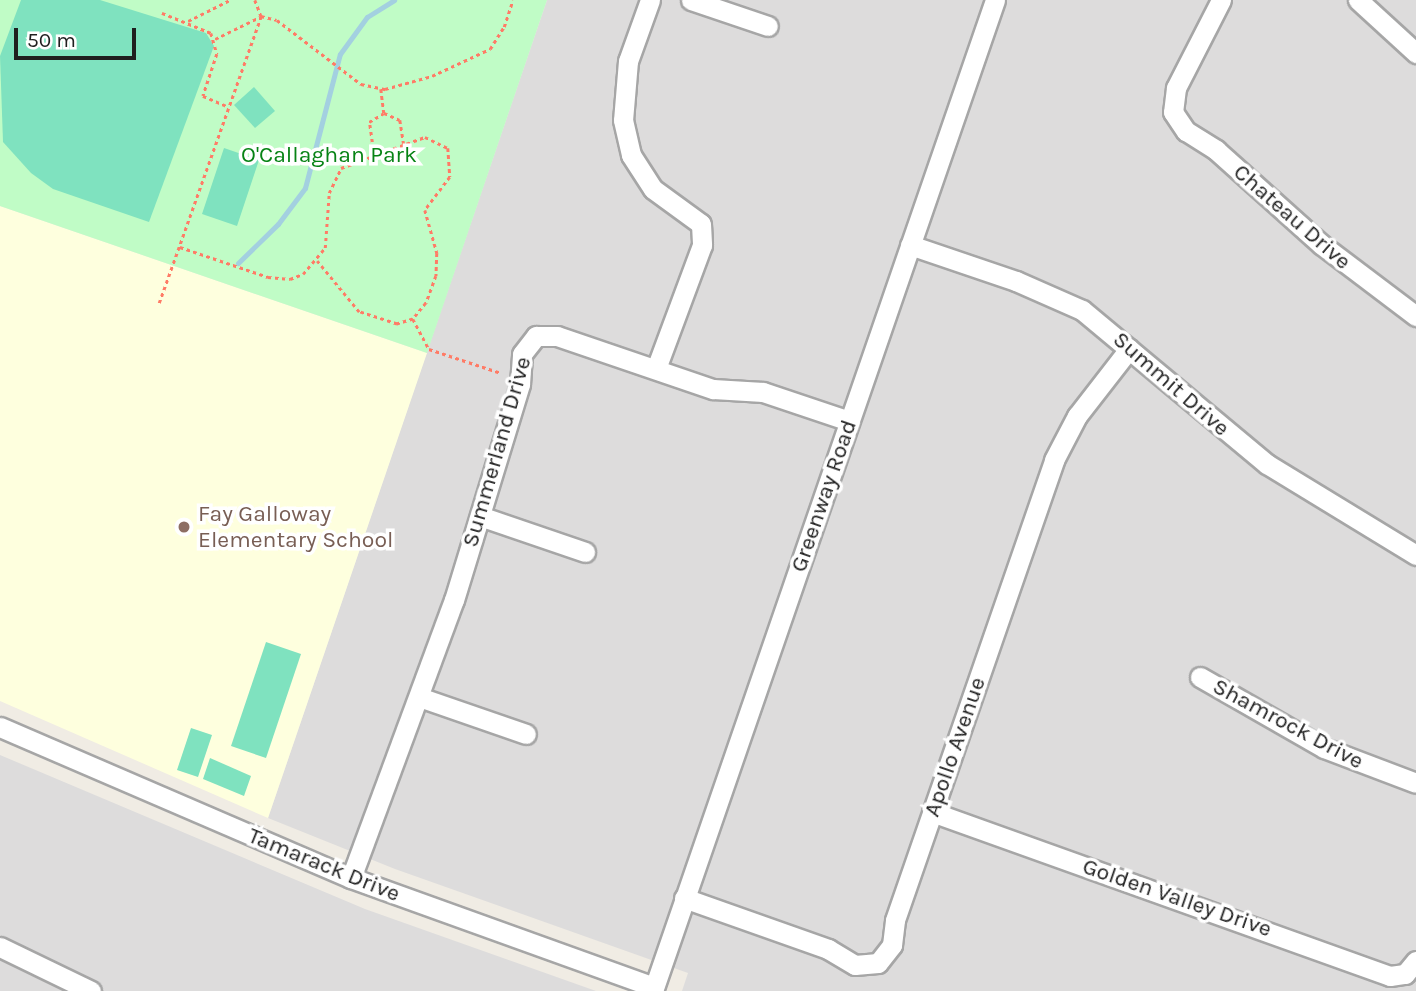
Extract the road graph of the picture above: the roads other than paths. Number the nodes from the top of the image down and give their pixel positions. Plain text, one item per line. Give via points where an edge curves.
1 (650, 0) edge
2 (691, 0) edge
3 (995, 0) edge
4 (1221, 0) edge
5 (1358, 0) edge
6 (768, 26) dead end
7 (1416, 52) edge
8 (910, 245) junction
9 (1416, 316) edge
10 (1129, 349) junction
11 (656, 369) junction
12 (849, 421) junction
13 (480, 516) junction
14 (586, 552) dead end
15 (1416, 555) edge
16 (1200, 677) dead end
17 (419, 696) junction
18 (0, 727) edge
19 (526, 734) dead end
20 (1416, 783) edge
21 (932, 812) junction
22 (351, 878) junction
23 (684, 898) junction
24 (0, 947) edge
25 (1416, 961) edge
26 (653, 989) edge
27 (92, 991) edge

1 - 11 street via 628,61 623,120 631,155 653,189 701,224 702,245
2 - 6 street
3 - 8 street, Greenway Road
4 - 9 street, Chateau Drive via 1176,88 1172,112 1186,131 1216,150 1322,245
5 - 7 street
8 - 10 street, Summit Drive via 1056,296 1082,310
8 - 12 street, Greenway Road
10 - 15 street, Summit Drive via 1267,464
10 - 21 street, Apollo Avenue via 1093,391 1065,435
11 - 12 street, Summerland Drive via 713,389 764,392
11 - 13 street, Summerland Drive via 557,336 536,336 522,354 520,384
12 - 23 street, Greenway Road
13 - 14 street
13 - 17 street, Summerland Drive
16 - 20 street, Shamrock Drive via 1324,748
17 - 19 street
17 - 22 street, Summerland Drive
18 - 22 street, Tamarack Drive
21 - 23 street, Apollo Avenue via 895,920 892,945 878,963 855,965 828,949
21 - 25 street, Golden Valley Drive via 1390,976 1405,974
22 - 26 street, Tamarack Drive
23 - 26 street, Greenway Road
24 - 27 street

